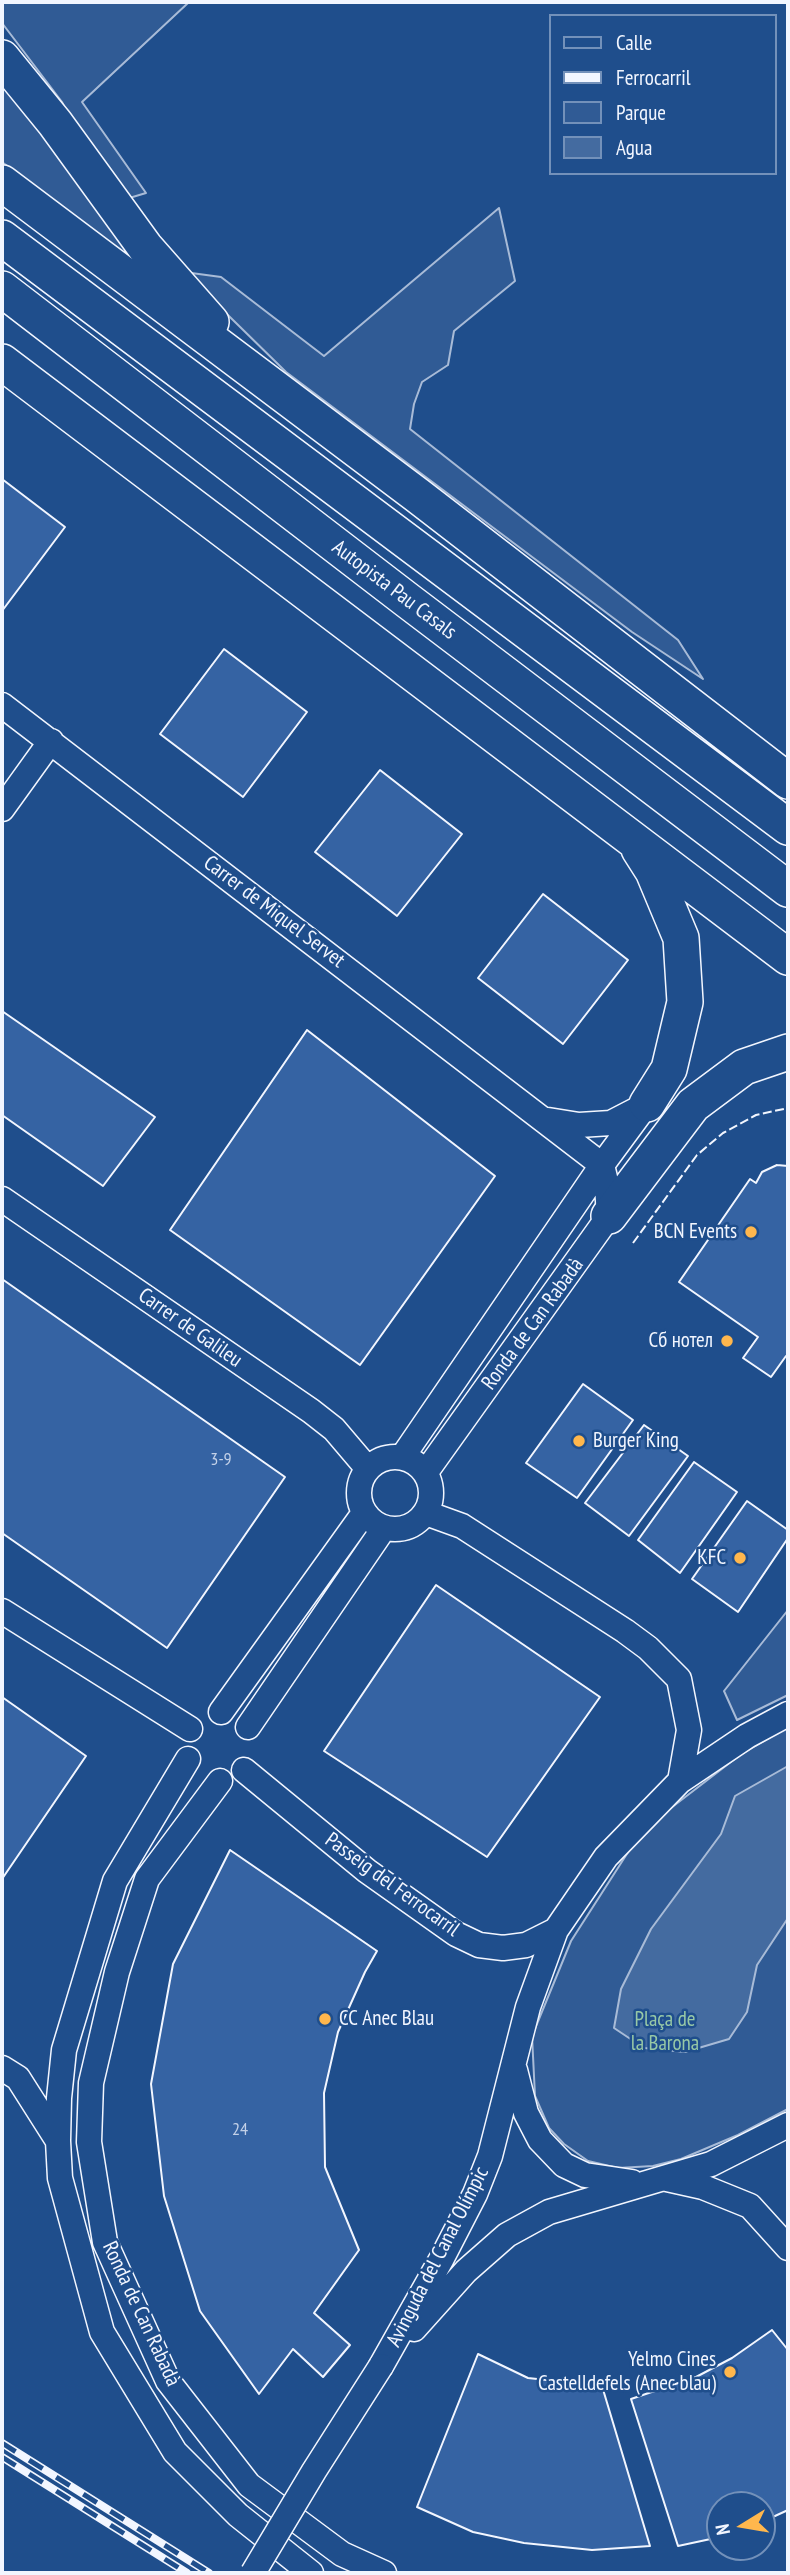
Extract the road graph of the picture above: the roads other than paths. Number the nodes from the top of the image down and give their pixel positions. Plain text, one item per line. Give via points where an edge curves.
1 (2, 58) edge
2 (2, 183) edge
3 (2, 238) edge
4 (2, 289) edge
5 (2, 362) edge
6 (260, 377) junction
7 (4, 713) edge
8 (51, 741) junction
9 (788, 781) edge
10 (2, 809) edge
11 (788, 827) edge
12 (633, 840) junction
13 (788, 889) edge
14 (788, 957) edge
15 (788, 1052) edge
16 (647, 1104) junction
17 (546, 1120) junction
18 (602, 1165) junction
19 (2, 1199) edge
20 (609, 1216) junction
21 (403, 1456) junction
22 (368, 1469) junction
23 (426, 1472) junction
24 (364, 1513) junction
25 (426, 1513) junction
26 (384, 1528) junction
27 (2, 1611) edge
28 (221, 1712) junction
29 (788, 1714) edge
30 (248, 1727) junction
31 (190, 1729) junction
32 (188, 1759) junction
33 (244, 1770) junction
34 (219, 1781) junction
35 (680, 1781) junction
36 (556, 1930) junction
37 (514, 2066) junction
38 (2, 2068) edge
39 (788, 2125) edge
40 (58, 2141) junction
41 (653, 2181) junction
42 (788, 2248) edge
43 (381, 2366) junction
44 (253, 2573) edge
45 (312, 2573) edge
46 (384, 2573) edge

1 - 6 highway via 145,247
2 - 6 highway
3 - 11 highway
4 - 13 highway, Autopista Pau Casals
5 - 12 highway
6 - 9 highway
7 - 8 street, Carrer de Miquel Servet
8 - 10 street
8 - 17 street, Carrer de Miquel Servet
12 - 14 highway
12 - 16 highway via 653,871 681,937 685,1002 669,1069
15 - 20 highway via 744,1067 693,1105
16 - 17 street, Carrer de Miquel Servet via 611,1123
16 - 18 street, Ronda de Can Rabadà
17 - 18 street, Carrer de Miquel Servet
18 - 20 street
18 - 21 street, Ronda de Can Rabadà
19 - 22 street, Carrer de Galileu via 311,1411 334,1429
20 - 23 street, Ronda de Can Rabadà
21 - 22 street via 384,1457
21 - 23 street
22 - 24 street via 358,1493
23 - 25 street via 432,1490
24 - 26 street
24 - 28 street
25 - 26 street via 405,1529
25 - 35 street via 462,1527 625,1631 679,1679 689,1730
26 - 30 street
27 - 31 street
28 - 30 street via 237,1716
28 - 31 street via 206,1715
29 - 35 street
30 - 33 street via 254,1753
31 - 32 street, Ronda de Can Rabadà
32 - 34 street via 198,1772
32 - 40 street, Ronda de Can Rabadà via 115,1881 64,2050
33 - 34 street, Ronda de Can Rabadà
33 - 36 street, Passeig del Ferrocarril via 367,1871 456,1934 479,1945 503,1948 526,1945
34 - 46 street, Ronda de Can Rabadà via 147,1879 117,1972 91,2083 89,2142 106,2242 168,2381 249,2485 342,2554
35 - 36 street via 606,1857
36 - 37 street via 528,2007
37 - 41 street via 530,2122 564,2165 584,2175
37 - 43 street, Avinguda del Canal Olímpic via 475,2194
38 - 40 street via 18,2078
39 - 41 street via 710,2164
40 - 45 street, Ronda de Can Rabadà via 60,2178 102,2332 175,2452 238,2515
41 - 42 street via 703,2187 750,2206
41 - 43 street, Avinguda del Canal Olímpic via 549,2212 507,2235 466,2271
43 - 44 street, Avinguda del Canal Olímpic, bridge

